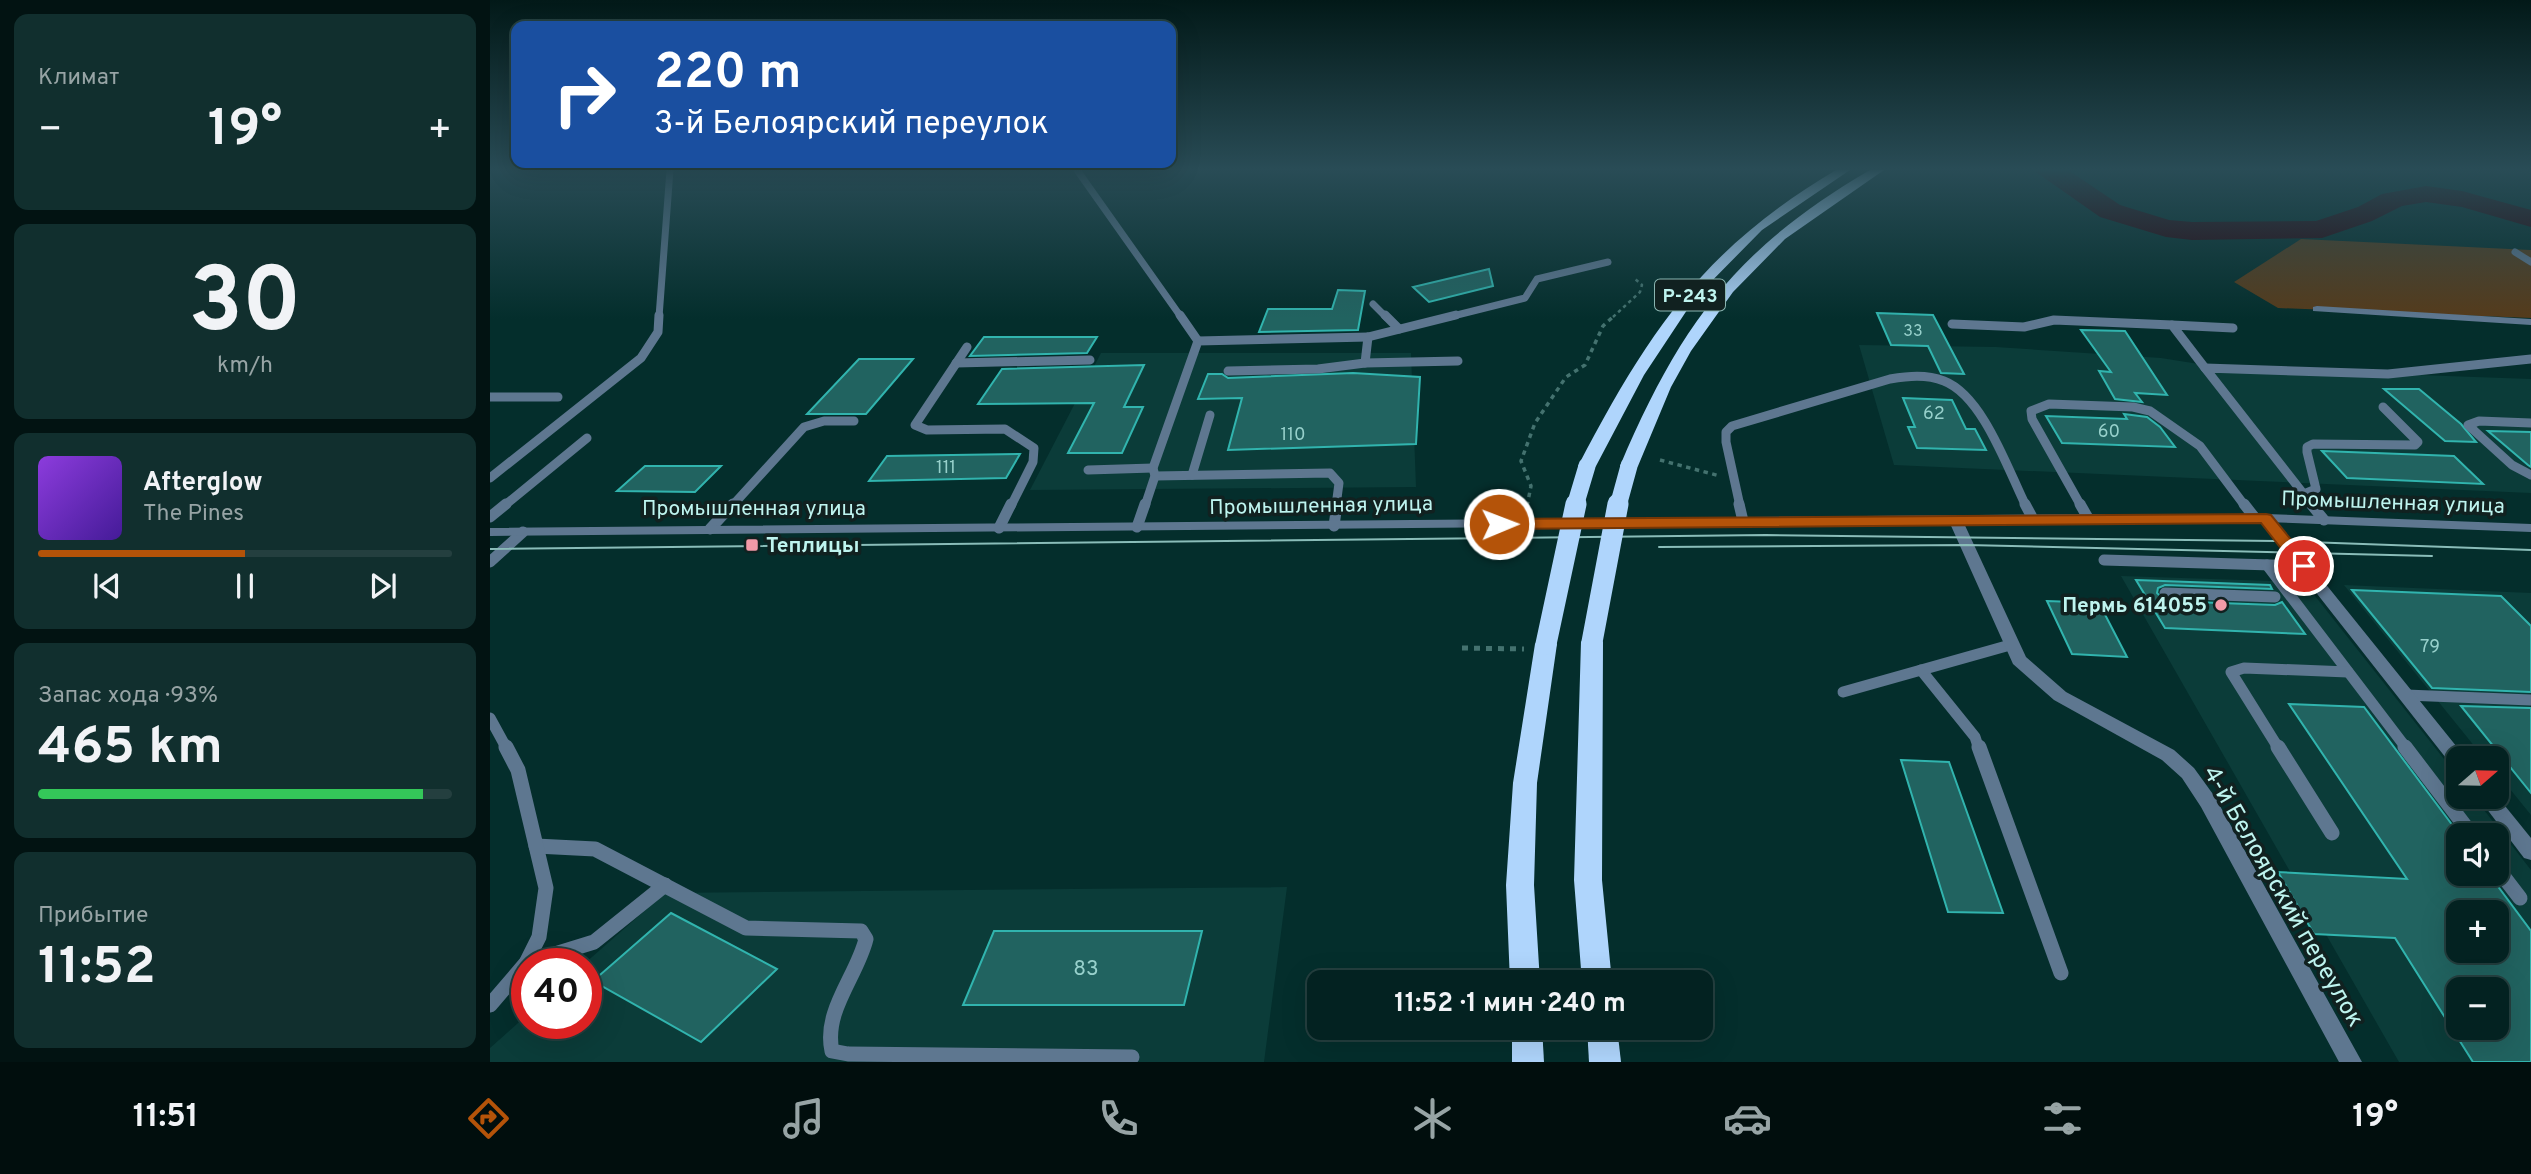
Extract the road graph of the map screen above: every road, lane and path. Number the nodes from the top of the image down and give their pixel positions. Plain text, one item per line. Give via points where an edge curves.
1 (666, 220) edge
2 (1112, 220) edge
3 (1766, 220) edge
4 (1799, 220) edge
5 (2515, 252) dead end
6 (1608, 262) dead end
7 (2531, 262) edge
8 (1634, 278) dead end
9 (1373, 304) dead end
10 (2317, 309) dead end
11 (2531, 322) edge
12 (1952, 324) dead end
13 (2172, 325) junction
14 (2233, 328) dead end
15 (1399, 329) junction
16 (1368, 337) junction
17 (1198, 341) junction
18 (967, 348) dead end
19 (2531, 359) edge
20 (1090, 360) dead end
21 (1458, 361) dead end
22 (956, 363) junction
23 (1365, 363) junction
24 (2205, 368) junction
25 (1227, 371) dead end
26 (490, 397) edge
27 (558, 397) dead end
28 (2384, 407) dead end
29 (1210, 415) dead end
30 (854, 421) dead end
31 (2531, 423) edge
32 (587, 438) dead end
33 (1660, 460) dead end
34 (1587, 466) joint
35 (1088, 470) dead end
36 (1154, 472) junction
37 (1708, 473) dead end
38 (1192, 475) junction
39 (2531, 475) edge
40 (490, 478) edge
41 (2304, 494) junction
42 (490, 517) edge
43 (2088, 518) junction
44 (2260, 518) junction
45 (1955, 519) junction
46 (2033, 519) junction
47 (2325, 520) junction
48 (1743, 522) junction
49 (1537, 524) junction
50 (1334, 526) junction
51 (1137, 527) junction
52 (999, 528) junction
53 (2531, 528) edge
54 (710, 529) junction
55 (490, 532) edge
56 (523, 532) junction
57 (2104, 560) dead end
58 (490, 562) edge
59 (2267, 565) junction
60 (2304, 566) junction
61 (2165, 593) dead end
62 (2275, 597) dead end
63 (2010, 645) junction
64 (1536, 646) junction
65 (1462, 648) dead end
66 (1921, 670) junction
67 (2348, 671) junction
68 (1843, 692) dead end
69 (2406, 695) junction
70 (2531, 700) edge
71 (490, 718) edge
72 (2446, 746) edge
73 (2497, 809) edge
74 (2463, 823) edge
75 (2332, 833) dead end
76 (2528, 844) edge
77 (536, 846) junction
78 (2509, 883) edge
79 (665, 885) junction
80 (2520, 898) dead end
81 (533, 948) edge
82 (575, 948) edge
83 (1524, 970) edge
84 (1596, 970) edge
85 (2061, 973) dead end
86 (511, 980) edge
87 (490, 1005) edge
88 (1527, 1040) edge
89 (1603, 1040) edge
90 (1132, 1057) dead end
91 (1528, 1062) edge
92 (1605, 1062) edge
93 (2351, 1062) edge

1 - 40 lane via 653,343 641,358
2 - 17 lane
3 - 34 highway, Р-243 via 1714,266 1666,323
4 - 84 highway, Р-243, bridge via 1738,275 1663,387 1629,466 1611,528 1592,642 1588,880
5 - 7 lane
6 - 15 lane via 1537,279 1525,298
8 - 49 path via 1642,285 1640,292 1603,326 1585,365 1566,377 1535,423 1521,461 1531,486 1525,503
9 - 15 lane
10 - 11 street
12 - 13 lane via 2024,327 2054,320
13 - 14 lane
13 - 24 lane
15 - 16 lane
16 - 17 lane
16 - 23 lane
17 - 36 lane
18 - 22 lane
19 - 24 lane via 2388,374
20 - 22 lane
21 - 23 lane
22 - 52 lane via 915,425 927,430 1005,429 1034,448 1033,462
23 - 25 lane
24 - 41 lane
26 - 27 lane
28 - 41 lane via 2418,442 2307,447 2316,489
29 - 38 lane
30 - 54 lane via 824,421 804,427
31 - 39 lane via 2479,421 2468,425 2512,465
32 - 42 lane
33 - 37 path
34 - 64 highway, Р-243, bridge
35 - 36 lane
36 - 38 lane
36 - 51 lane
38 - 50 lane via 1330,473 1339,483
41 - 47 lane
43 - 44 street, Промышленная улица
43 - 44 lane via 2031,411 2049,404 2150,411 2200,446
43 - 46 street, Промышленная улица
44 - 47 street, Промышленная улица
44 - 60 street
45 - 46 street, Промышленная улица
45 - 48 street, Промышленная улица
45 - 63 street, 4-й Белоярский переулок
46 - 48 lane via 1972,401 1938,378 1912,376 1732,426 1726,432 1726,442
47 - 53 street, Промышленная улица
48 - 49 street, Промышленная улица
49 - 50 street, Промышленная улица
50 - 51 street, Промышленная улица
51 - 52 street, Промышленная улица
52 - 54 street, Промышленная улица
54 - 56 street, Промышленная улица
55 - 56 street, Промышленная улица
56 - 58 lane
57 - 59 lane
59 - 60 lane
59 - 67 lane
60 - 69 street
61 - 62 lane
63 - 66 lane
63 - 93 street, 4-й Белоярский переулок via 2038,680 2060,696 2168,755 2188,773
64 - 65 path
64 - 83 highway, Р-243 via 1520,885
66 - 68 lane
66 - 85 lane via 1975,737
67 - 74 lane
67 - 75 lane via 2244,668 2231,672
69 - 70 lane
69 - 72 street
71 - 77 lane via 518,770
73 - 76 street
77 - 79 lane via 595,849
77 - 81 lane via 546,888
78 - 80 lane
79 - 82 lane via 594,942
79 - 90 lane via 746,928 860,931 866,939 864,958 830,1024 827,1040 832,1051
86 - 87 lane
88 - 91 highway
89 - 92 highway

